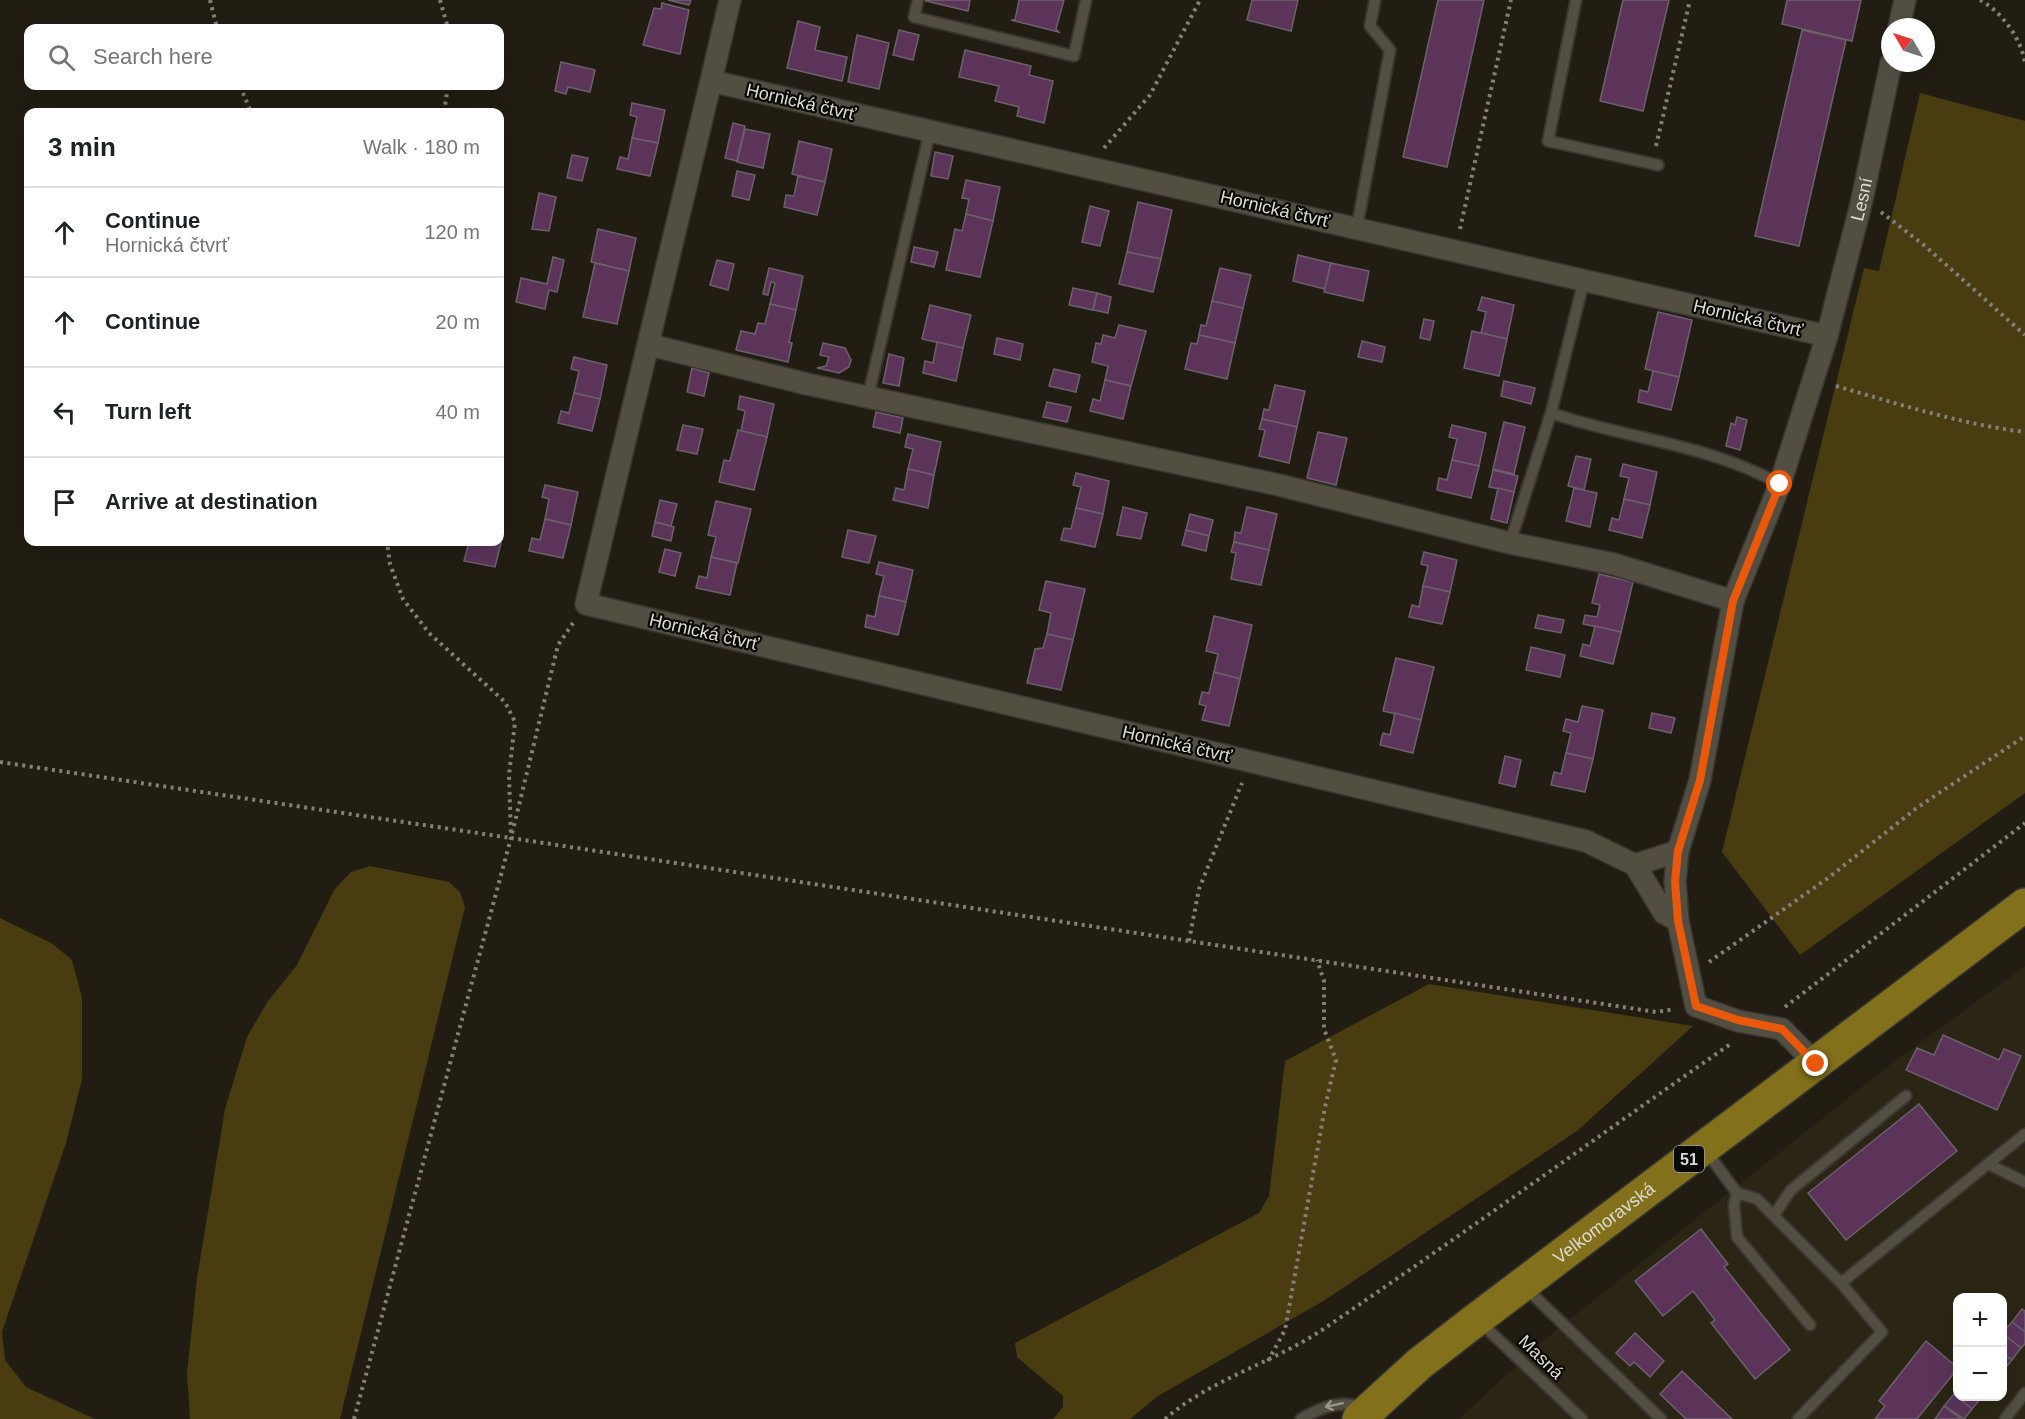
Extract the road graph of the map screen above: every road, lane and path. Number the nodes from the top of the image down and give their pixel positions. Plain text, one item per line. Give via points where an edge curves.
1 (210, 0) edge
2 (440, 0) edge
3 (730, 0) edge
4 (918, 0) edge
5 (1086, 0) edge
6 (1200, 0) edge
7 (1375, 0) edge
8 (1511, 0) edge
9 (1576, 0) edge
10 (1690, 0) edge
11 (1905, 0) edge
12 (1980, 0) edge
13 (1901, 18) edge
14 (216, 24) edge
15 (447, 24) edge
16 (2025, 64) edge
17 (1889, 72) edge
18 (711, 81) junction
19 (242, 90) edge
20 (447, 90) edge
21 (249, 108) edge
22 (445, 108) edge
23 (930, 131) junction
24 (1655, 165) joint
25 (1088, 166) junction
26 (1861, 204) junction
27 (1357, 227) junction
28 (1452, 249) junction
29 (1584, 280) junction
30 (2025, 335) edge
31 (1827, 336) junction
32 (650, 345) junction
33 (1815, 379) junction
34 (868, 397) junction
35 (1551, 413) junction
36 (2025, 432) edge
37 (1780, 484) junction
38 (1510, 543) junction
39 (388, 546) edge
40 (1733, 601) junction
41 (586, 604) junction
42 (2025, 736) edge
43 (0, 762) edge
44 (1251, 762) junction
45 (2025, 823) edge
46 (511, 838) junction
47 (1678, 851) junction
48 (1635, 865) junction
49 (2025, 905) edge
50 (1678, 921) junction
51 (1189, 941) junction
52 (1317, 960) junction
53 (1689, 976) junction
54 (1696, 1006) junction
55 (1758, 1025) junction
56 (1816, 1064) junction
57 (1906, 1096) dead end
58 (2025, 1134) edge
59 (1704, 1148) junction
60 (1988, 1164) junction
61 (2025, 1182) edge
62 (1737, 1193) junction
63 (1774, 1215) junction
64 (1841, 1283) junction
65 (1522, 1285) junction
66 (1477, 1318) junction
67 (1810, 1325) dead end
68 (1267, 1362) junction
69 (2025, 1393) edge
70 (1364, 1414) edge
71 (354, 1419) edge
72 (1166, 1419) edge
73 (1301, 1419) edge
74 (1582, 1419) edge
75 (1661, 1419) edge
76 (1798, 1419) edge
77 (2004, 1419) edge

1 - 14 path
2 - 15 path
3 - 18 street
4 - 5 lane via 914,17 1074,56
6 - 25 path via 1150,94
7 - 27 lane via 1370,26 1390,50
8 - 28 path via 1464,216
9 - 24 lane via 1548,141
10 - 24 path
11 - 13 street
12 - 16 path via 1992,6 2007,23
17 - 26 street, Lesní
18 - 23 street, Hornická čtvrť
18 - 32 street
19 - 21 path
20 - 22 path
23 - 25 street, Hornická čtvrť
23 - 34 lane
25 - 27 street, Hornická čtvrť
26 - 30 path via 1883,213 1926,246
26 - 31 street, Lesní
27 - 28 street, Hornická čtvrť
28 - 29 street, Hornická čtvrť
29 - 31 street, Hornická čtvrť
29 - 35 lane
31 - 33 street, Hornická čtvrť
32 - 34 street
32 - 41 street
33 - 36 path via 1945,418
33 - 37 street, Hornická čtvrť
34 - 38 street via 1279,485
35 - 37 lane via 1724,457
35 - 38 lane
37 - 40 street, Hornická čtvrť
38 - 40 street via 1614,564
39 - 46 path via 403,599 429,633 505,702 515,722 509,775
40 - 47 street, Hornická čtvrť via 1700,780
41 - 44 street, Hornická čtvrť
41 - 46 path via 558,645
42 - 53 path via 1918,807 1828,878
43 - 46 path
44 - 48 street, Hornická čtvrť via 1586,841
44 - 51 path via 1199,889
45 - 55 path via 1824,979
46 - 51 path
46 - 71 path
47 - 48 street
47 - 50 street, Hornická čtvrť
48 - 50 street via 1665,913
49 - 56 main road, Velkomoravská / 51
50 - 53 street, Hornická čtvrť
51 - 52 path
52 - 54 path via 1656,1012
52 - 68 path via 1324,981 1324,1029 1336,1060 1285,1330
53 - 54 street, Hornická čtvrť
54 - 55 street
55 - 56 street via 1782,1029
55 - 68 path via 1298,1346
56 - 59 main road, Velkomoravská / 51
57 - 63 lane via 1791,1190
58 - 60 lane
59 - 62 lane
59 - 65 main road, Velkomoravská / 51
60 - 61 lane
60 - 64 lane
62 - 63 lane via 1757,1199
62 - 67 lane via 1737,1237
63 - 64 lane
64 - 76 lane via 1882,1332
65 - 66 main road, Velkomoravská / 51
65 - 75 lane
66 - 70 main road, Velkomoravská / 51
66 - 74 lane, Masná
68 - 72 path via 1211,1387
69 - 77 lane
70 -> 73 lane via 1349,1403 1330,1404

